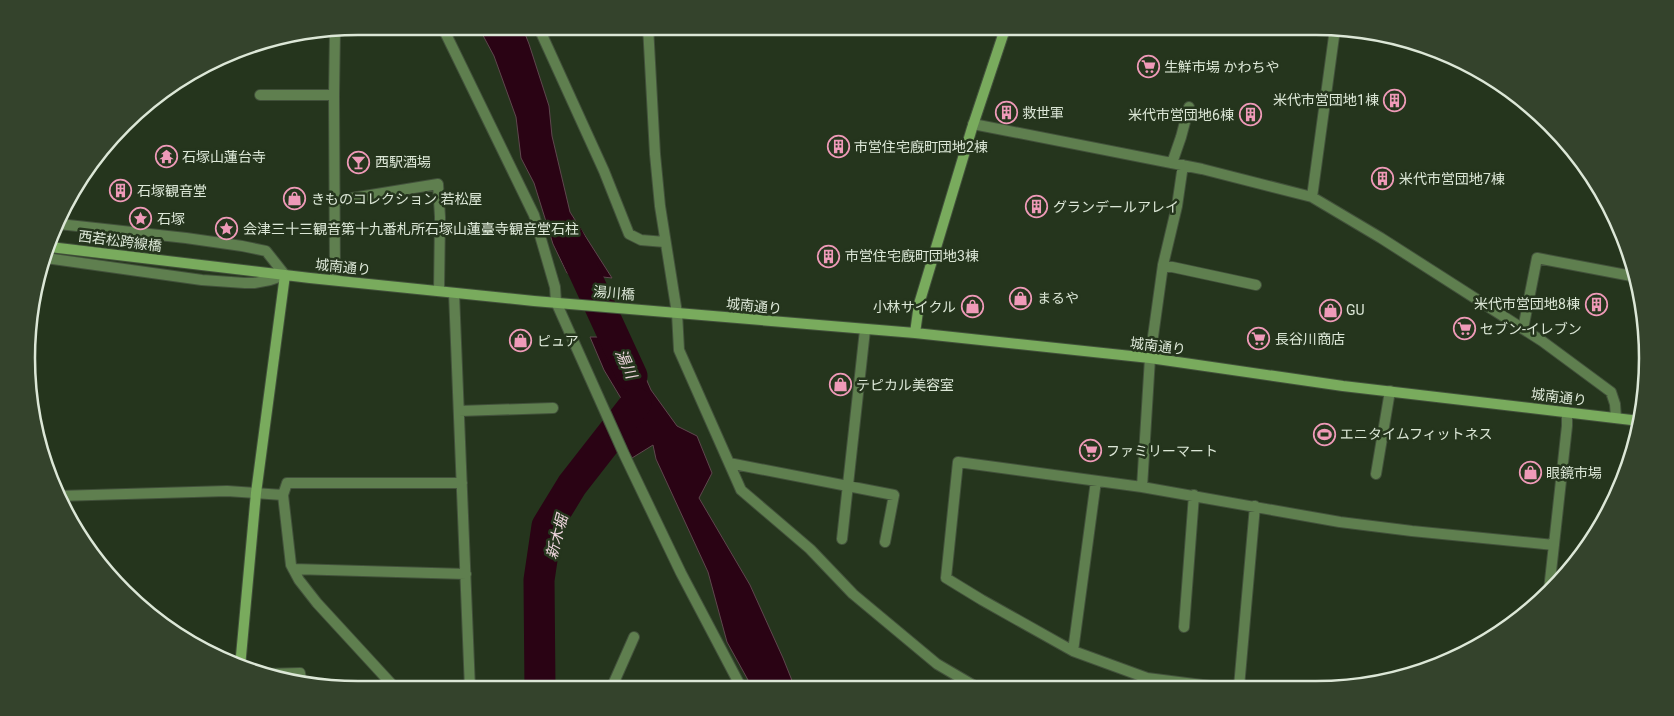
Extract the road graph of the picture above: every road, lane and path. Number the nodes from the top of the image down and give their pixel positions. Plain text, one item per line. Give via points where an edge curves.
1 (446, 35) edge
2 (542, 35) edge
3 (648, 35) edge
4 (1003, 35) edge
5 (335, 36) edge
6 (1334, 36) edge
7 (260, 94) dead end
8 (334, 94) junction
9 (1189, 106) dead end
10 (973, 124) junction
11 (1172, 163) junction
12 (1183, 165) junction
13 (1312, 197) junction
14 (334, 201) junction
15 (64, 225) edge
16 (665, 242) junction
17 (55, 248) edge
18 (51, 259) edge
19 (188, 262) joint
20 (1163, 265) junction
21 (285, 275) junction
22 (1628, 275) edge
23 (335, 280) junction
24 (1256, 285) dead end
25 (439, 291) junction
26 (454, 293) junction
27 (556, 302) junction
28 (673, 312) junction
29 (1523, 329) junction
30 (865, 330) junction
31 (915, 333) junction
32 (1150, 358) junction
33 (1390, 391) junction
34 (553, 408) dead end
35 (459, 411) junction
36 (1567, 412) junction
37 (1616, 418) junction
38 (1633, 420) edge
39 (729, 463) junction
40 (1376, 474) dead end
41 (1096, 481) junction
42 (462, 483) junction
43 (847, 486) junction
44 (1142, 487) junction
45 (256, 493) junction
46 (282, 495) junction
47 (66, 496) edge
48 (1194, 496) junction
49 (1256, 506) junction
50 (842, 540) dead end
51 (885, 542) dead end
52 (1554, 545) junction
53 (293, 569) junction
54 (466, 574) junction
55 (1550, 580) edge
56 (1184, 628) dead end
57 (634, 638) dead end
58 (1073, 651) junction
59 (241, 659) edge
60 (288, 673) edge
61 (300, 676) edge
62 (389, 681) edge
63 (470, 681) edge
64 (615, 681) edge
65 (738, 681) edge
66 (966, 681) edge
67 (1171, 681) edge
68 (1240, 681) edge

1 - 27 street via 534,215 555,287
2 - 16 street via 629,234 640,240
3 - 16 street via 655,154
4 - 10 main road
5 - 8 street
6 - 13 street
7 - 8 street
8 - 14 street
9 - 11 street
10 - 11 street
10 - 31 main road via 919,304
11 - 12 street
12 - 13 street
12 - 20 street
13 - 29 street
14 - 23 street
14 - 25 street via 438,184
15 - 21 street via 266,251
16 - 28 street
17 - 19 main road, 西若松跨線橋
18 - 21 street via 245,283
19 - 21 main road, 城南通り
20 - 24 street
20 - 32 street
21 - 23 main road, 城南通り
21 - 45 main road
22 - 29 street via 1537,258
23 - 25 main road, 城南通り
25 - 26 main road, 城南通り
26 - 27 main road, 城南通り
26 - 35 street
27 - 28 main road, 湯川橋
27 - 65 street via 681,574
28 - 30 main road, 城南通り
28 - 39 street via 679,350
29 - 37 street via 1611,392
30 - 31 main road, 城南通り
30 - 43 street
31 - 32 main road, 城南通り
32 - 33 main road, 城南通り
32 - 44 street
33 - 36 main road, 城南通り
33 - 40 street
34 - 35 street
35 - 42 street
36 - 37 main road, 城南通り
36 - 52 street
37 - 38 main road, 城南通り
39 - 43 street
39 - 66 street via 741,490 810,550 853,594 937,664
41 - 44 street
41 - 58 street
41 - 58 street via 958,462 946,578
42 - 46 street via 287,483
42 - 54 street
43 - 50 street
43 - 51 street via 894,495
44 - 48 street
45 - 46 street
45 - 47 street
45 - 59 main road
46 - 53 street
48 - 49 street
48 - 56 street
49 - 52 street via 1393,529
49 - 68 street
52 - 55 street
53 - 54 street
53 - 62 street via 317,603
54 - 63 street
57 - 64 street
58 - 67 street via 1147,678
60 - 61 street via 300,673

